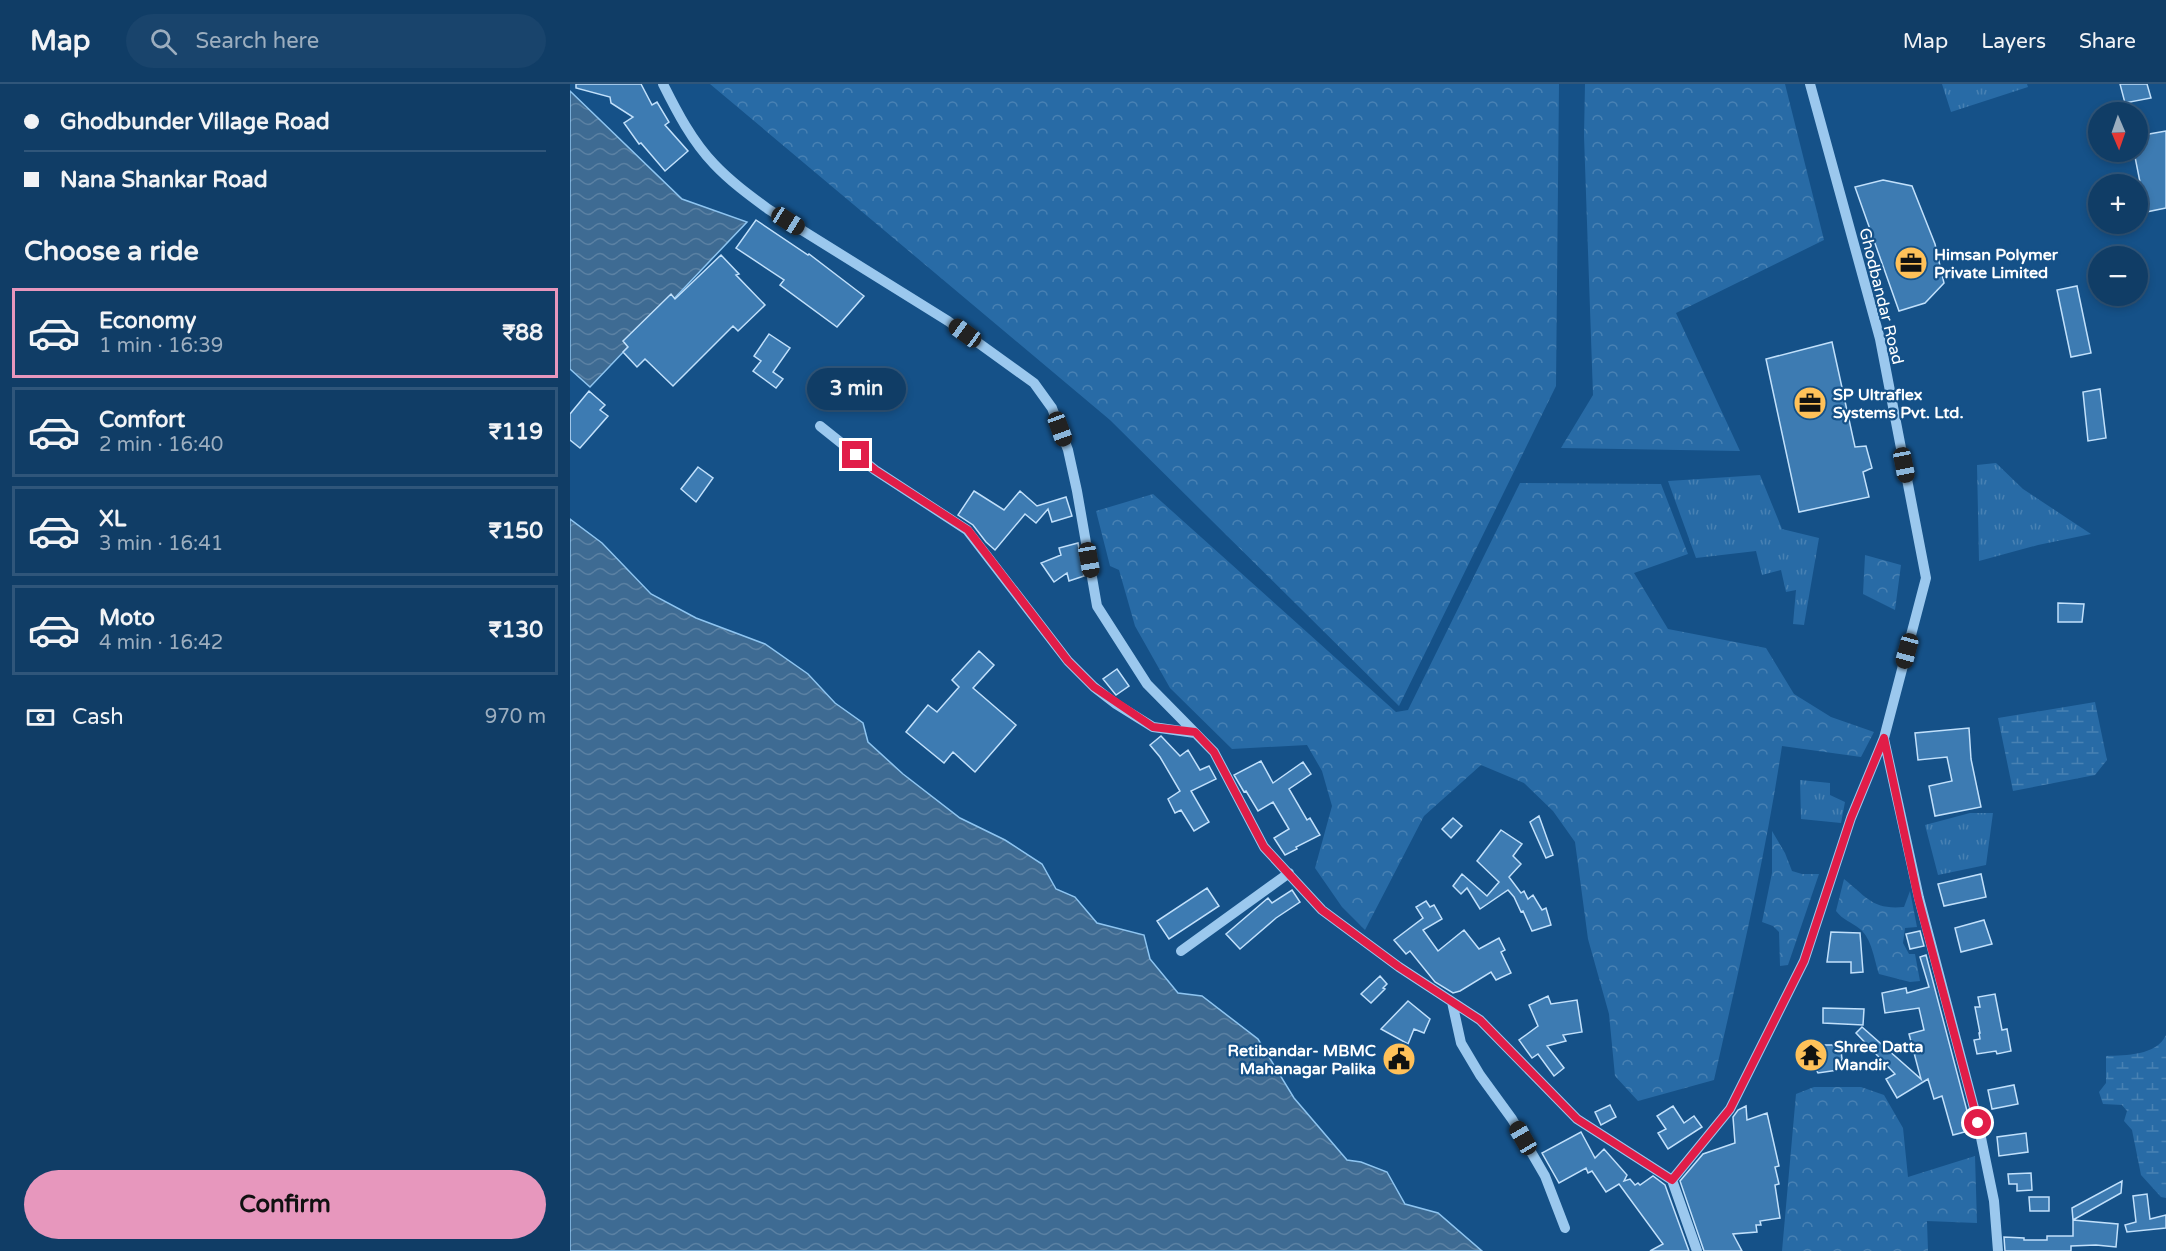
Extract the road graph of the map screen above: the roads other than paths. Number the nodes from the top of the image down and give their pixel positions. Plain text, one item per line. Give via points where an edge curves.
1 (663, 84) edge
2 (1810, 84) edge
3 (820, 426) dead end
4 (1195, 732) junction
5 (1884, 738) junction
6 (1288, 873) junction
7 (1181, 951) dead end
8 (1452, 1002) junction
9 (1672, 1180) junction
10 (1565, 1228) dead end
11 (1697, 1251) edge
12 (1998, 1251) edge

1 - 4 street via 680,117 712,162 741,188 768,209 948,321 1034,383 1052,408 1068,450 1097,606 1147,684
2 - 5 street, Ghodbandar Road via 1880,339 1926,578
3 - 4 street via 875,470 968,530 1068,661 1094,687 1153,727
4 - 6 street via 1214,752 1264,847
5 - 9 street, Ghodbandar Road via 1851,818 1804,961 1730,1109
5 - 12 street via 1918,898 1978,1123 1994,1201
6 - 7 street
6 - 8 street via 1322,910
8 - 9 street via 1480,1020 1577,1119
8 - 10 street via 1461,1043 1545,1176
9 - 11 street

